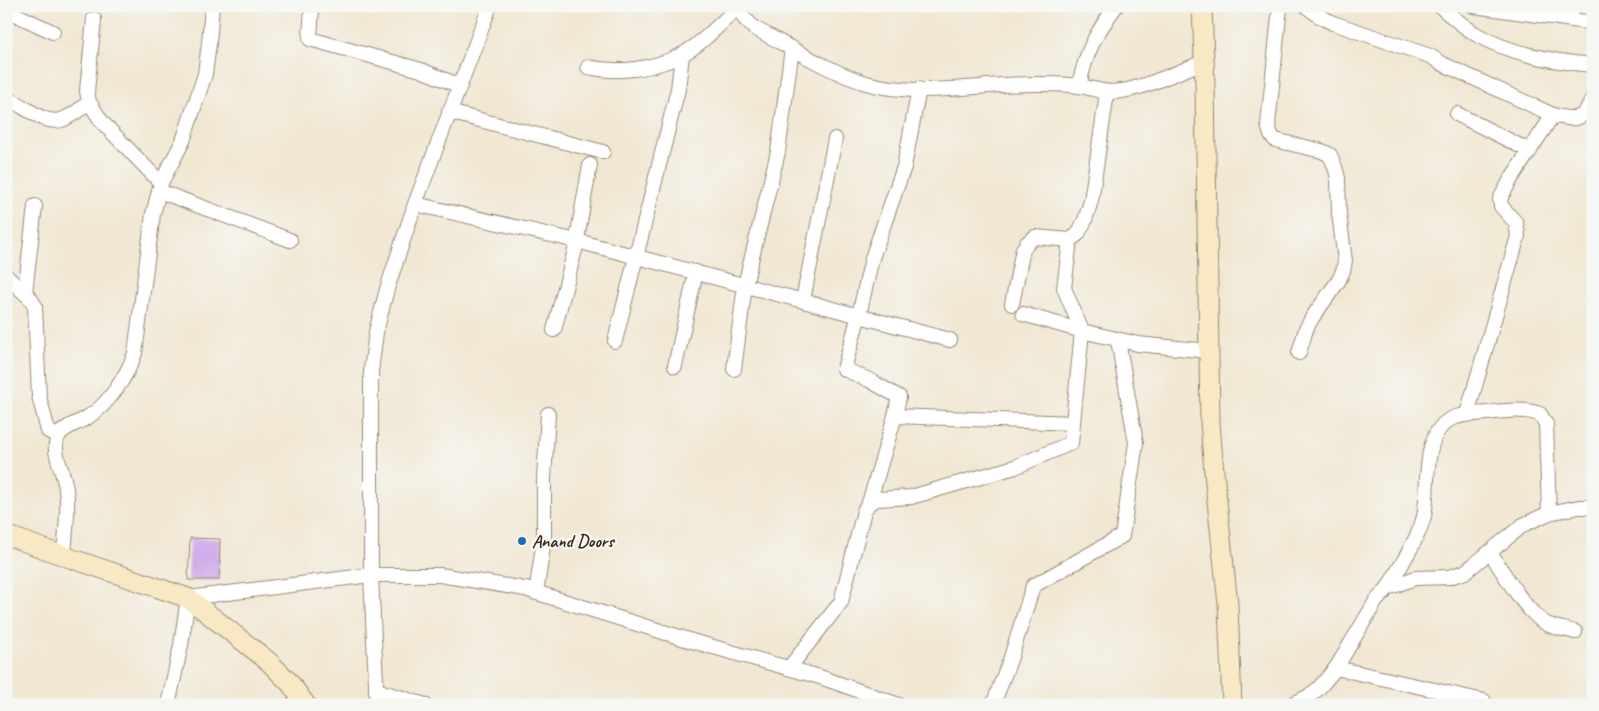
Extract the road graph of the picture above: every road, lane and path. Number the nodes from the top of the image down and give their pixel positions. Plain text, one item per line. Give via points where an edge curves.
1 (212, 6) edge
2 (312, 6) edge
3 (490, 6) edge
4 (1116, 6) edge
5 (1202, 6) edge
6 (1280, 6) edge
7 (1306, 6) edge
8 (1440, 6) edge
9 (1474, 6) edge
10 (737, 7) edge
11 (1498, 8) edge
12 (6, 10) edge
13 (1571, 13) edge
14 (94, 19) dead end
15 (1593, 23) edge
16 (53, 32) dead end
17 (792, 48) junction
18 (682, 55) junction
19 (1204, 62) junction
20 (1593, 65) edge
21 (588, 68) dead end
22 (460, 86) junction
23 (1079, 86) junction
24 (919, 89) junction
25 (1107, 93) junction
26 (1593, 97) edge
27 (6, 98) edge
28 (89, 102) junction
29 (449, 112) junction
30 (1458, 114) dead end
31 (1553, 115) junction
32 (835, 139) dead end
33 (1530, 151) junction
34 (603, 152) dead end
35 (590, 165) dead end
36 (160, 187) junction
37 (415, 204) junction
38 (35, 206) dead end
39 (290, 240) dead end
40 (1070, 240) junction
41 (577, 241) junction
42 (637, 257) junction
43 (696, 272) junction
44 (6, 276) edge
45 (745, 285) junction
46 (25, 293) junction
47 (803, 300) junction
48 (1012, 304) dead end
49 (1023, 314) dead end
50 (859, 315) junction
51 (554, 330) dead end
52 (1082, 331) junction
53 (950, 340) dead end
54 (1118, 340) junction
55 (615, 341) dead end
56 (1208, 351) junction
57 (1299, 353) dead end
58 (675, 366) dead end
59 (734, 369) dead end
60 (548, 414) dead end
61 (1467, 414) junction
62 (895, 416) junction
63 (1073, 423) junction
64 (58, 436) junction
65 (869, 503) junction
66 (1593, 507) edge
67 (1549, 513) junction
68 (6, 535) edge
69 (1490, 552) junction
70 (64, 556) junction
71 (371, 575) junction
72 (1388, 588) junction
73 (536, 593) junction
74 (188, 598) junction
75 (1574, 632) dead end
76 (788, 668) junction
77 (1336, 668) junction
78 (376, 690) junction
79 (1309, 696) junction
80 (1484, 701) dead end
81 (168, 705) edge
82 (306, 705) edge
83 (377, 705) edge
84 (425, 705) edge
85 (899, 705) edge
86 (993, 705) edge
87 (1232, 705) edge
88 (1291, 705) edge
89 (1320, 705) edge

1 - 36 street via 205,74 183,141
2 - 22 street via 310,39 415,68
3 - 22 street
4 - 23 street via 1090,45
5 - 19 main road
6 - 57 street via 1268,125 1275,140 1322,151 1330,156 1338,178 1345,261 1339,280 1312,318
7 - 31 street via 1333,23 1430,56
8 - 20 street via 1488,40 1545,59
9 - 11 street
10 - 17 street via 754,28
10 - 18 street
11 - 13 street
12 - 16 street
13 - 15 street
14 - 28 street via 87,91
17 - 24 street via 848,77 869,84
17 - 45 street via 778,152
18 - 21 street via 619,71
18 - 42 street via 678,90
19 - 25 street via 1140,86
19 - 56 main road
22 - 29 street
23 - 24 street via 1043,84
23 - 25 street
24 - 50 street via 904,167 872,258
25 - 40 street via 1091,201 1078,234
26 - 31 street via 1584,115 1576,119
27 - 28 street via 49,120 59,121
28 - 36 street via 102,122
29 - 34 street
29 - 37 street
30 - 33 street
31 - 33 street
32 - 47 street
33 - 61 street via 1500,199 1501,206 1516,223 1518,236
35 - 41 street
36 - 39 street
36 - 64 street via 148,244 135,354 130,369 96,410
37 - 41 street
37 - 71 street via 387,289 372,361
38 - 46 street
40 - 48 street via 1035,237 1027,243
40 - 52 street via 1064,288
41 - 42 street
41 - 51 street
42 - 43 street
42 - 55 street
43 - 45 street
43 - 58 street
44 - 46 street
45 - 47 street
45 - 59 street
46 - 64 street via 36,311 39,396 48,431
47 - 50 street
49 - 52 street
50 - 53 street
50 - 62 street via 844,369 899,398
52 - 54 street
52 - 63 street
54 - 56 street
54 - 86 street via 1136,444 1122,536 1034,586
56 - 87 main road via 1214,473 1228,604
60 - 73 street via 544,540
61 - 67 street via 1527,410 1540,414 1546,424
61 - 72 street via 1452,418 1441,426 1435,438 1429,456 1424,516 1418,534
62 - 63 street
62 - 65 street
63 - 65 street via 1071,443 1022,464 911,497 878,499
64 - 70 street via 57,457 67,497
65 - 76 street via 864,511 841,602
66 - 67 street
67 - 69 street via 1523,525
68 - 70 main road
69 - 72 street via 1465,572 1449,577 1415,578
69 - 75 street via 1535,615 1545,623
70 - 74 main road
71 - 73 street via 440,575
71 - 74 street
71 - 78 street
72 - 77 street via 1376,600
73 - 76 street
74 - 81 street
74 - 82 main road via 268,661
76 - 85 street
77 - 79 street
77 - 80 street
78 - 83 street
78 - 84 street
79 - 88 street
79 - 89 street

